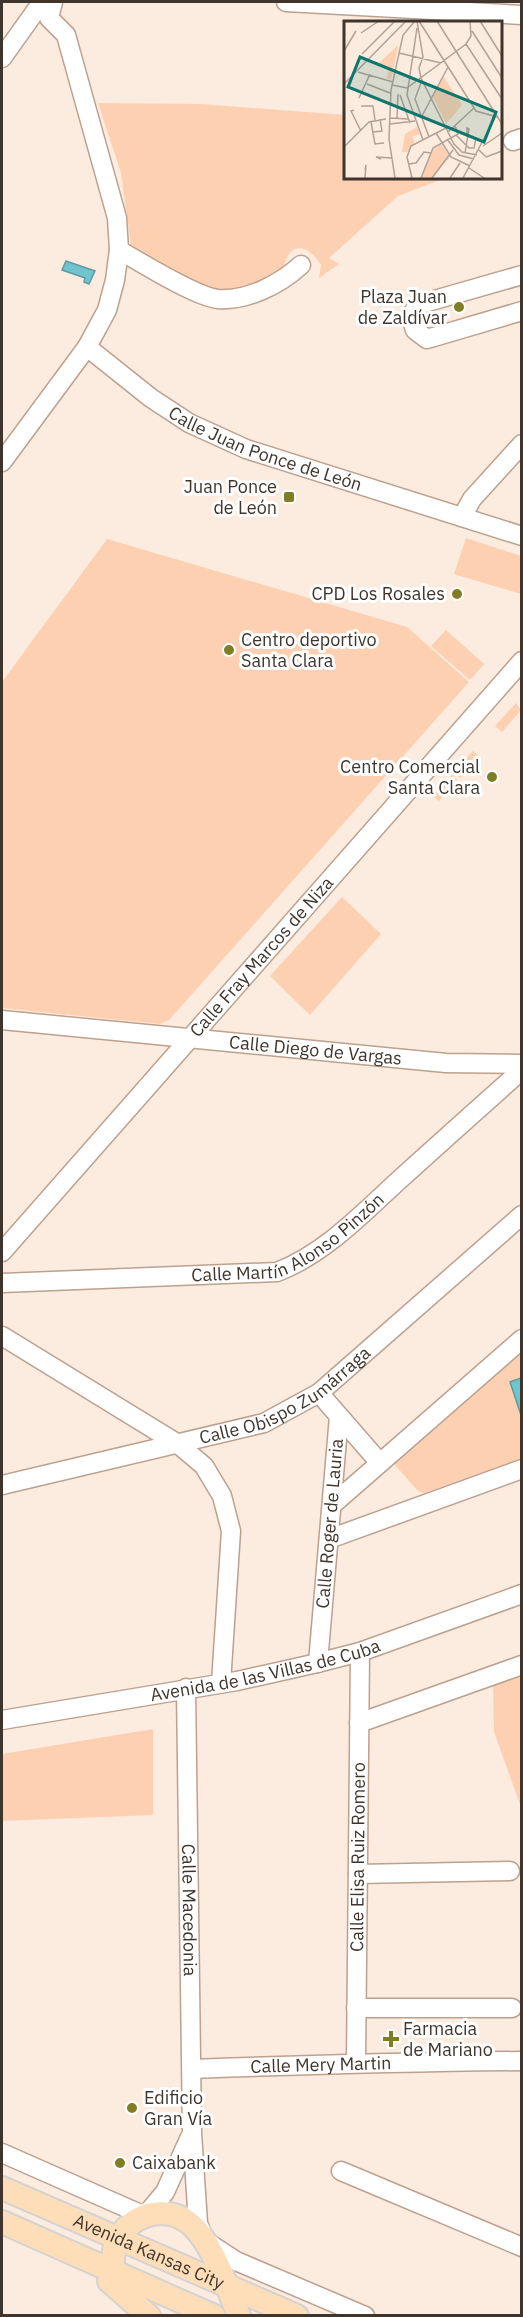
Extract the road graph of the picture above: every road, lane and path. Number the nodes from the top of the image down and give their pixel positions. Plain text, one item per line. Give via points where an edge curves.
1 (42, 2) edge
2 (54, 2) edge
3 (286, 2) edge
4 (522, 15) edge
5 (23, 29) junction
6 (61, 31) junction
7 (2, 58) edge
8 (119, 250) junction
9 (301, 265) dead end
10 (522, 275) edge
11 (522, 311) edge
12 (87, 347) junction
13 (522, 444) edge
14 (2, 462) edge
15 (462, 517) junction
16 (522, 536) edge
17 (522, 661) edge
18 (2, 1020) edge
19 (190, 1038) junction
20 (522, 1064) edge
21 (522, 1070) edge
22 (522, 1215) edge
23 (2, 1252) edge
24 (2, 1283) edge
25 (2, 1336) edge
26 (522, 1339) edge
27 (319, 1393) junction
28 (339, 1416) junction
29 (177, 1444) junction
30 (380, 1463) junction
31 (522, 1469) edge
32 (2, 1485) edge
33 (332, 1505) junction
34 (329, 1539) junction
35 (522, 1594) edge
36 (360, 1652) junction
37 (318, 1663) junction
38 (522, 1665) edge
39 (221, 1683) junction
40 (186, 1688) junction
41 (2, 1720) edge
42 (359, 1723) junction
43 (510, 1871) dead end
44 (358, 1874) junction
45 (356, 2008) junction
46 (512, 2008) dead end
47 (522, 2061) edge
48 (356, 2062) junction
49 (192, 2069) junction
50 (192, 2133) junction
51 (2, 2153) edge
52 (341, 2171) dead end
53 (2, 2188) edge
54 (145, 2216) junction
55 (2, 2222) edge
56 (118, 2239) junction
57 (204, 2240) junction
58 (522, 2247) edge
59 (117, 2280) junction
60 (227, 2286) junction
61 (149, 2316) edge
62 (214, 2316) edge
63 (239, 2316) edge
64 (297, 2316) edge
65 (365, 2316) edge

1 - 5 street
2 - 6 street via 49,18
3 - 4 street
5 - 6 street via 41,24
5 - 7 street
6 - 8 street via 114,204
8 - 9 street via 216,299 239,297 285,280
8 - 12 street via 107,310
10 - 11 street via 417,305 411,317 415,330 427,339
12 - 14 street
12 - 15 street, Calle Juan Ponce de León via 189,423 236,445
13 - 15 street via 472,499
15 - 16 street, Calle Juan Ponce de León
17 - 19 street, Calle Fray Marcos de Niza
18 - 19 street, Calle Diego de Vargas
19 - 20 street, Calle Diego de Vargas via 446,1063
19 - 23 street, Calle Fray Marcos de Niza
21 - 24 street, Calle Martín Alonso Pinzón via 386,1193 297,1264 277,1272
22 - 27 street, Calle Obispo Zumárraga
25 - 29 street
26 - 30 street
27 - 28 street, Calle Roger de Lauria
27 - 29 street, Calle Obispo Zumárraga via 264,1423
28 - 30 street
28 - 33 street, Calle Roger de Lauria
29 - 32 street, Calle Obispo Zumárraga
29 - 39 street via 204,1466 222,1496 231,1531
30 - 33 street
31 - 34 street
33 - 34 street, Calle Roger de Lauria
34 - 37 street, Calle Roger de Lauria
35 - 36 street, Avenida de las Villas de Cuba
36 - 37 street, Avenida de las Villas de Cuba
36 - 42 street, Calle Elisa Ruiz Romero
37 - 39 street, Avenida de las Villas de Cuba
38 - 42 street
39 - 40 street, Avenida de las Villas de Cuba
40 - 41 street, Avenida de las Villas de Cuba
40 - 49 street, Calle Macedonia
42 - 44 street, Calle Elisa Ruiz Romero
43 - 44 street
44 - 45 street, Calle Elisa Ruiz Romero
45 - 46 street
45 - 48 street, Calle Elisa Ruiz Romero
47 - 48 street, Calle Mery Martin
48 - 49 street, Calle Mery Martin
49 - 50 street, Calle Macedonia
50 - 54 street via 165,2192
50 - 57 street, Calle Macedonia via 195,2208
51 - 54 street, Avenida Kansas City
52 - 58 street
53 - 56 main road, Avenida Kansas City
54 - 56 main road via 129,2225
54 - 57 main road via 162,2213 179,2217
55 - 59 main road, Avenida Kansas City via 67,2251
56 - 59 main road via 113,2260
56 - 60 main road, Avenida Kansas City
57 - 60 main road
57 - 65 street, Avenida Kansas City via 236,2261
59 - 61 main road
59 - 62 main road, Avenida Kansas City
60 - 63 main road
60 - 64 main road, Avenida Kansas City

